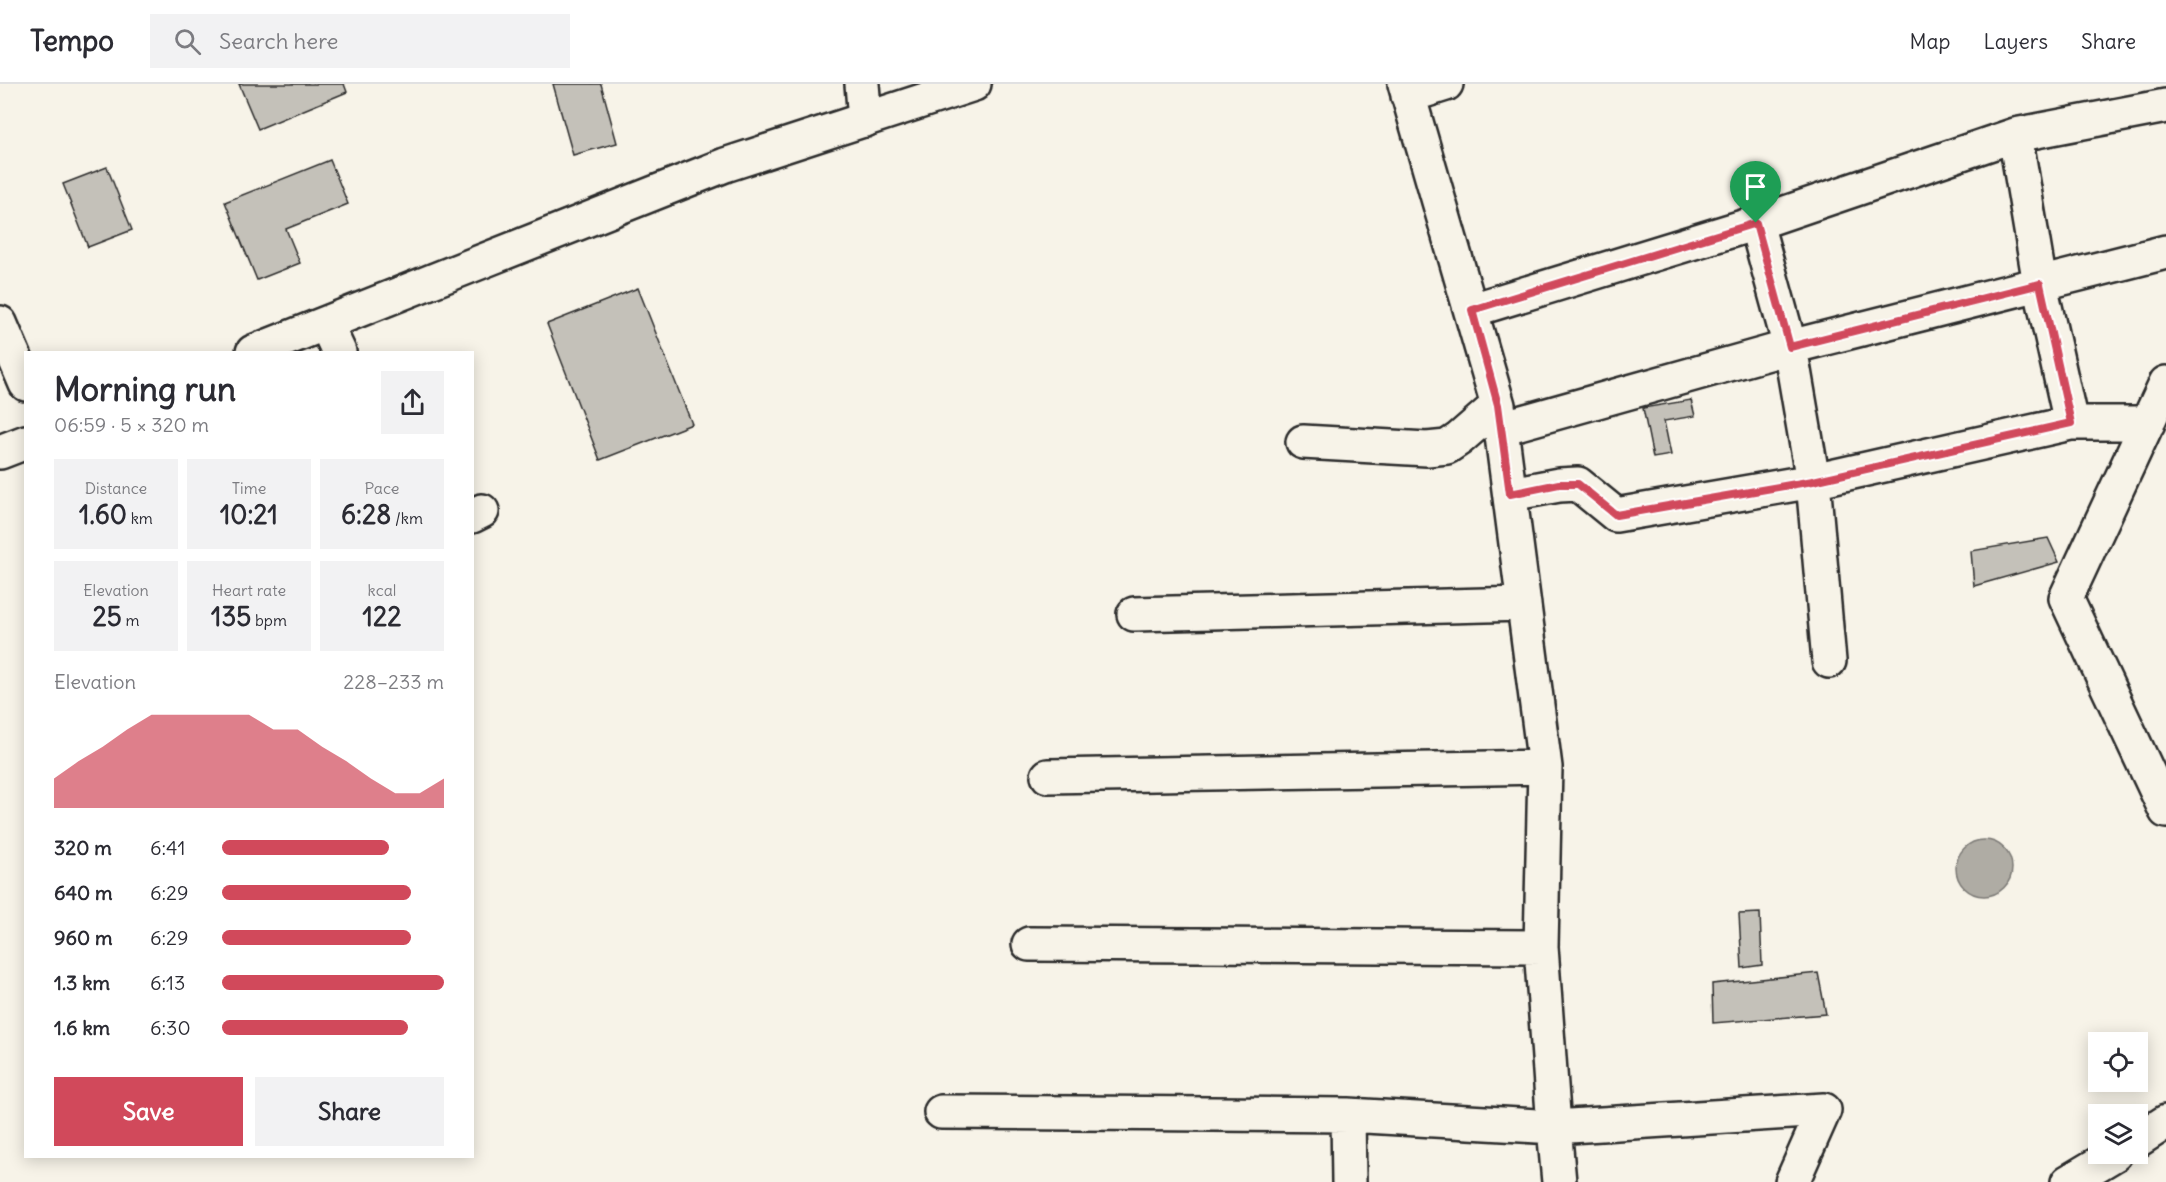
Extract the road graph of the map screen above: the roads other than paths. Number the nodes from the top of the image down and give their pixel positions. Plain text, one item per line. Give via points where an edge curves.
1 (862, 84) edge
2 (974, 84) edge
3 (1446, 84) edge
4 (1407, 90) edge
5 (2166, 106) edge
6 (865, 120) junction
7 (2015, 135) junction
8 (1756, 223) junction
9 (2166, 252) edge
10 (2040, 284) junction
11 (1472, 310) junction
12 (0, 323) edge
13 (332, 338) edge
14 (1790, 347) junction
15 (259, 351) edge
16 (24, 379) edge
17 (2166, 383) edge
18 (1500, 416) junction
19 (2071, 423) junction
20 (2148, 423) junction
21 (1303, 442) dead end
22 (24, 443) edge
23 (0, 452) edge
24 (1813, 481) junction
25 (1510, 494) junction
26 (1524, 604) junction
27 (1134, 614) dead end
28 (1829, 661) dead end
29 (1545, 767) junction
30 (1048, 776) dead end
31 (2166, 811) edge
32 (1029, 944) dead end
33 (1541, 947) junction
34 (940, 1112) dead end
35 (1348, 1114) junction
36 (2166, 1122) edge
37 (1554, 1127) junction
38 (2148, 1134) edge
39 (2098, 1164) edge
40 (1349, 1182) edge
41 (1559, 1182) edge
42 (1792, 1182) edge
43 (2068, 1182) edge

1 - 6 street
2 - 6 street
3 - 4 street
4 - 11 street
5 - 7 street
6 - 13 street via 725,165
7 - 8 street
7 - 10 street
8 - 11 street
8 - 14 street
9 - 10 street
10 - 14 street
10 - 19 street
11 - 18 street
12 - 16 street
13 - 15 street
14 - 18 street
14 - 24 street
17 - 20 street
18 - 21 street via 1447,447
18 - 25 street
19 - 20 street
19 - 24 street
20 - 31 street via 2066,598
22 - 23 street
24 - 25 street via 1616,515 1578,484
24 - 28 street
25 - 26 street
26 - 27 street
26 - 29 street
29 - 30 street
29 - 33 street
32 - 33 street
33 - 37 street
34 - 35 street
35 - 37 street
35 - 40 street
36 - 38 street
37 - 41 street
37 - 42 street via 1824,1110
39 - 43 street

